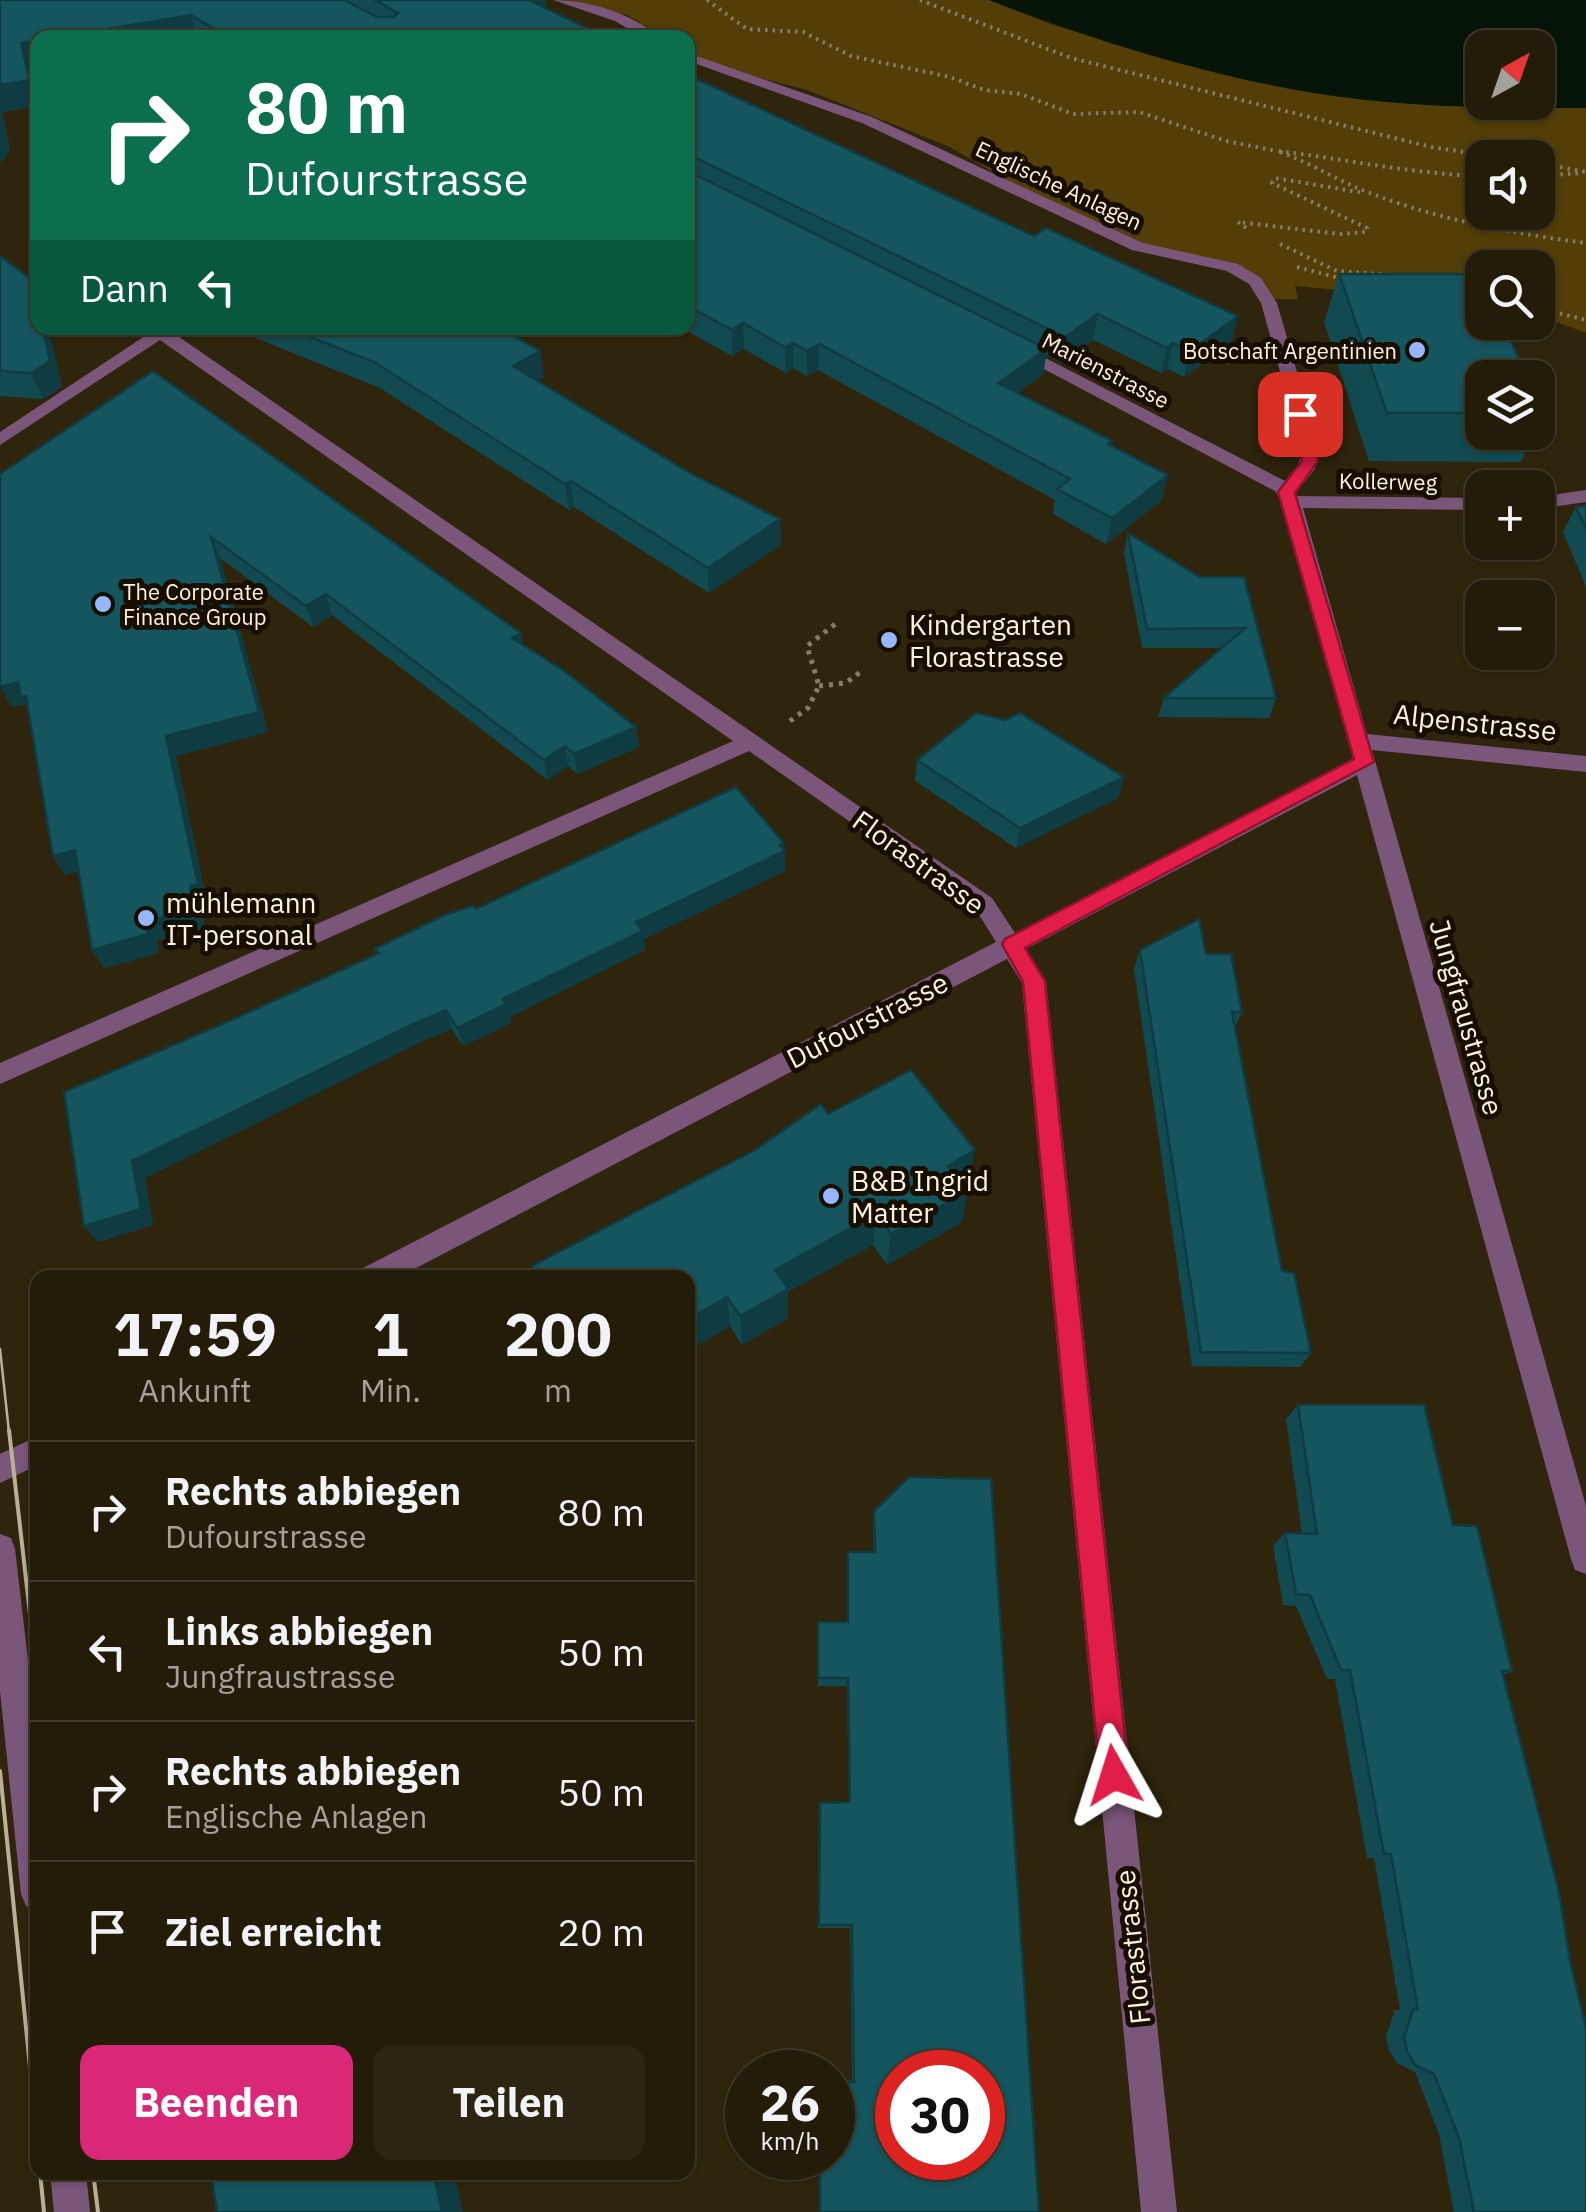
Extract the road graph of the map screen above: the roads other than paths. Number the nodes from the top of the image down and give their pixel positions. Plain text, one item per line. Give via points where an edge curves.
1 (560, 0) edge
2 (620, 18) junction
3 (606, 28) dead end
4 (641, 30) edge
5 (695, 59) edge
6 (156, 335) edge
7 (170, 335) edge
8 (1003, 344) edge
9 (0, 440) edge
10 (1586, 496) edge
11 (1289, 497) junction
12 (1555, 501) edge
13 (1465, 503) edge
14 (750, 742) junction
15 (1362, 751) junction
16 (1586, 764) edge
17 (1012, 944) junction
18 (0, 1074) edge
19 (385, 1270) edge
20 (30, 1454) edge
21 (0, 1469) edge
22 (0, 1549) edge
23 (1586, 1559) edge
24 (30, 1821) edge
25 (69, 2180) edge
26 (72, 2212) edge
27 (1159, 2212) edge

1 - 2 street
2 - 3 street
2 - 4 street
5 - 11 street, Englische Anlagen via 867,120 1138,248 1232,267 1255,281 1268,302 1311,451
6 - 9 street
7 - 14 street, Florastrasse
8 - 11 street, Marienstrasse via 1251,468
10 - 12 street
11 - 13 street, Kollerweg
11 - 15 street, Jungfraustrasse
14 - 17 street, Florastrasse via 984,904
14 - 18 street
15 - 16 street, Alpenstrasse
15 - 17 street, Dufourstrasse
15 - 23 street, Jungfraustrasse
17 - 19 street, Dufourstrasse
17 - 27 street, Florastrasse via 1034,981
20 - 21 street
22 - 24 street
25 - 26 street

